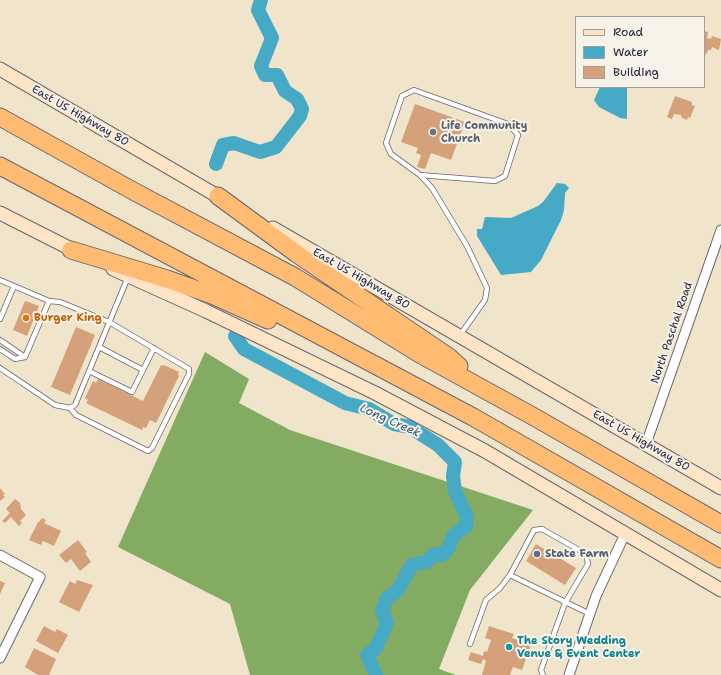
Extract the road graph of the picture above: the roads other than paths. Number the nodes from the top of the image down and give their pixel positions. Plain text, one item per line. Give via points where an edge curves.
1 (0, 69) edge
2 (0, 117) edge
3 (0, 166) edge
4 (420, 175) junction
5 (218, 196) junction
6 (0, 213) edge
7 (721, 230) edge
8 (71, 250) junction
9 (128, 276) junction
10 (0, 280) edge
11 (14, 286) junction
12 (49, 301) junction
13 (0, 319) edge
14 (109, 322) junction
15 (459, 336) junction
16 (0, 340) edge
17 (99, 347) junction
18 (154, 348) junction
19 (0, 349) edge
20 (25, 357) junction
21 (0, 368) edge
22 (143, 370) junction
23 (89, 371) junction
24 (488, 391) junction
25 (70, 408) junction
26 (473, 417) junction
27 (646, 444) junction
28 (721, 488) edge
29 (721, 524) edge
30 (625, 534) junction
31 (0, 556) edge
32 (721, 560) edge
33 (510, 575) junction
34 (721, 590) edge
35 (565, 603) junction
36 (590, 614) junction
37 (470, 644) dead end
38 (0, 658) edge
39 (543, 675) edge
40 (568, 675) edge

1 - 5 main road, East US Highway 80
2 - 24 highway via 295,277 418,353
3 - 26 highway
4 - 4 lane via 391,154 386,143 402,96 414,90 508,124 518,136 504,176 495,181
4 - 15 lane via 432,188 467,246 487,288 485,300
5 - 15 main road, East US Highway 80
5 - 24 highway via 296,254 449,357
6 - 8 main road
7 - 27 street, North Paschal Road
8 - 9 main road
8 - 26 highway via 212,295
9 - 14 lane
9 - 30 main road via 375,393 484,451
10 - 11 lane
11 - 12 lane
11 - 13 lane
12 - 14 lane via 60,302
12 - 20 lane
14 - 17 lane
14 - 18 lane
15 - 27 main road, East US Highway 80
16 - 20 lane
17 - 22 lane
17 - 23 lane
18 - 22 lane
18 - 25 lane via 185,366 189,369 189,374 152,448 148,451 76,415
19 - 20 lane via 15,359
21 - 25 lane via 55,405
22 - 23 lane via 132,392
23 - 25 lane via 75,404
24 - 29 highway
26 - 32 highway
27 - 28 main road, East US Highway 80
30 - 34 main road
30 - 36 street
31 - 38 street via 40,577
33 - 35 lane
33 - 35 lane via 534,530 542,529 586,554 588,560
33 - 37 lane via 486,600
35 - 36 lane
35 - 39 lane via 540,670
36 - 40 street

